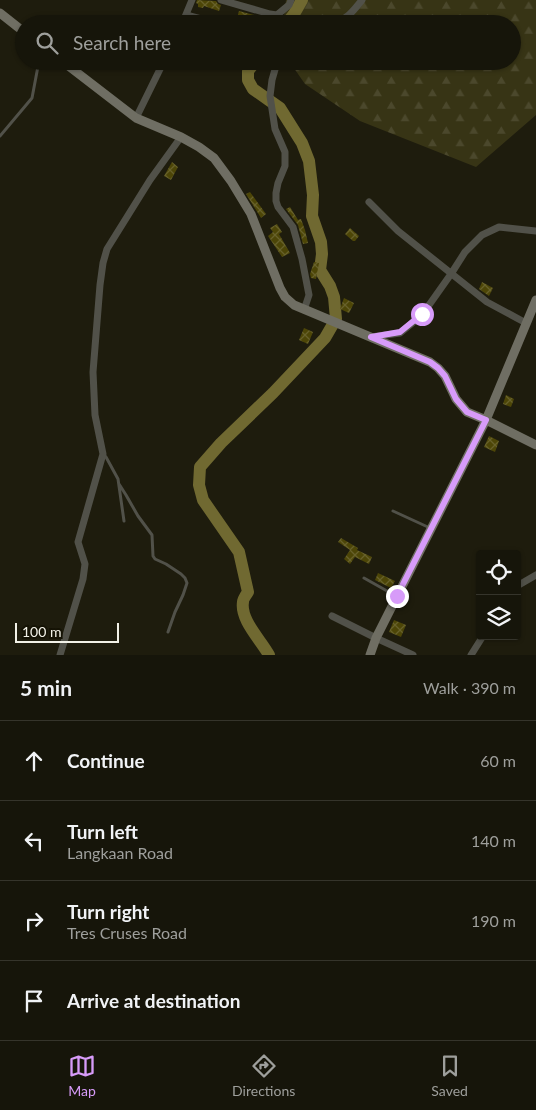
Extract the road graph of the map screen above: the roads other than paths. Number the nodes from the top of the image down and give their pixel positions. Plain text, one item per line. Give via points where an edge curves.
1 (192, 0) edge
2 (221, 0) edge
3 (291, 0) edge
4 (362, 0) edge
5 (0, 13) edge
6 (270, 14) joint
7 (186, 15) edge
8 (349, 15) edge
9 (15, 25) edge
10 (38, 70) edge
11 (74, 70) edge
12 (160, 70) edge
13 (275, 70) edge
14 (136, 118) junction
15 (0, 136) edge
16 (181, 137) junction
17 (369, 202) dead end
18 (536, 231) edge
19 (452, 274) junction
20 (536, 300) edge
21 (304, 310) junction
22 (526, 323) junction
23 (371, 337) junction
24 (486, 420) junction
25 (536, 445) edge
26 (103, 454) junction
27 (119, 484) junction
28 (393, 511) dead end
29 (124, 521) dead end
30 (431, 528) junction
31 (536, 575) edge
32 (364, 578) dead end
33 (521, 584) edge
34 (397, 596) junction
35 (332, 616) dead end
36 (168, 632) dead end
37 (376, 638) junction
38 (480, 640) edge
39 (60, 655) edge
40 (370, 655) edge
41 (413, 655) edge
42 (472, 655) edge

1 - 7 street
2 - 6 street
3 - 6 street via 277,15
4 - 8 street
5 - 9 street
10 - 15 lane via 32,98
11 - 14 street
12 - 14 street
13 - 21 street via 270,96 272,118 285,152 285,166 278,183 276,201 292,226 302,259 309,295
14 - 16 street
16 - 21 street via 214,158 231,180 251,214 280,288 294,305
16 - 26 street via 107,249 100,285 93,372 95,415
17 - 19 street via 398,231
18 - 19 street via 498,227 482,235 465,252
19 - 22 street via 487,302
19 - 23 street via 414,322 400,332
20 - 22 street
21 - 23 street
22 - 24 street
23 - 24 street via 430,362 445,376 456,399 467,412
24 - 25 street
24 - 30 street
26 - 27 lane
26 - 39 street via 78,542 85,564 83,579
27 - 29 lane
27 - 36 lane via 152,535 155,559 181,574 187,583
28 - 30 lane
30 - 34 street
31 - 33 street
32 - 34 lane
34 - 37 street
35 - 37 street
37 - 40 street
37 - 41 street
38 - 42 street

